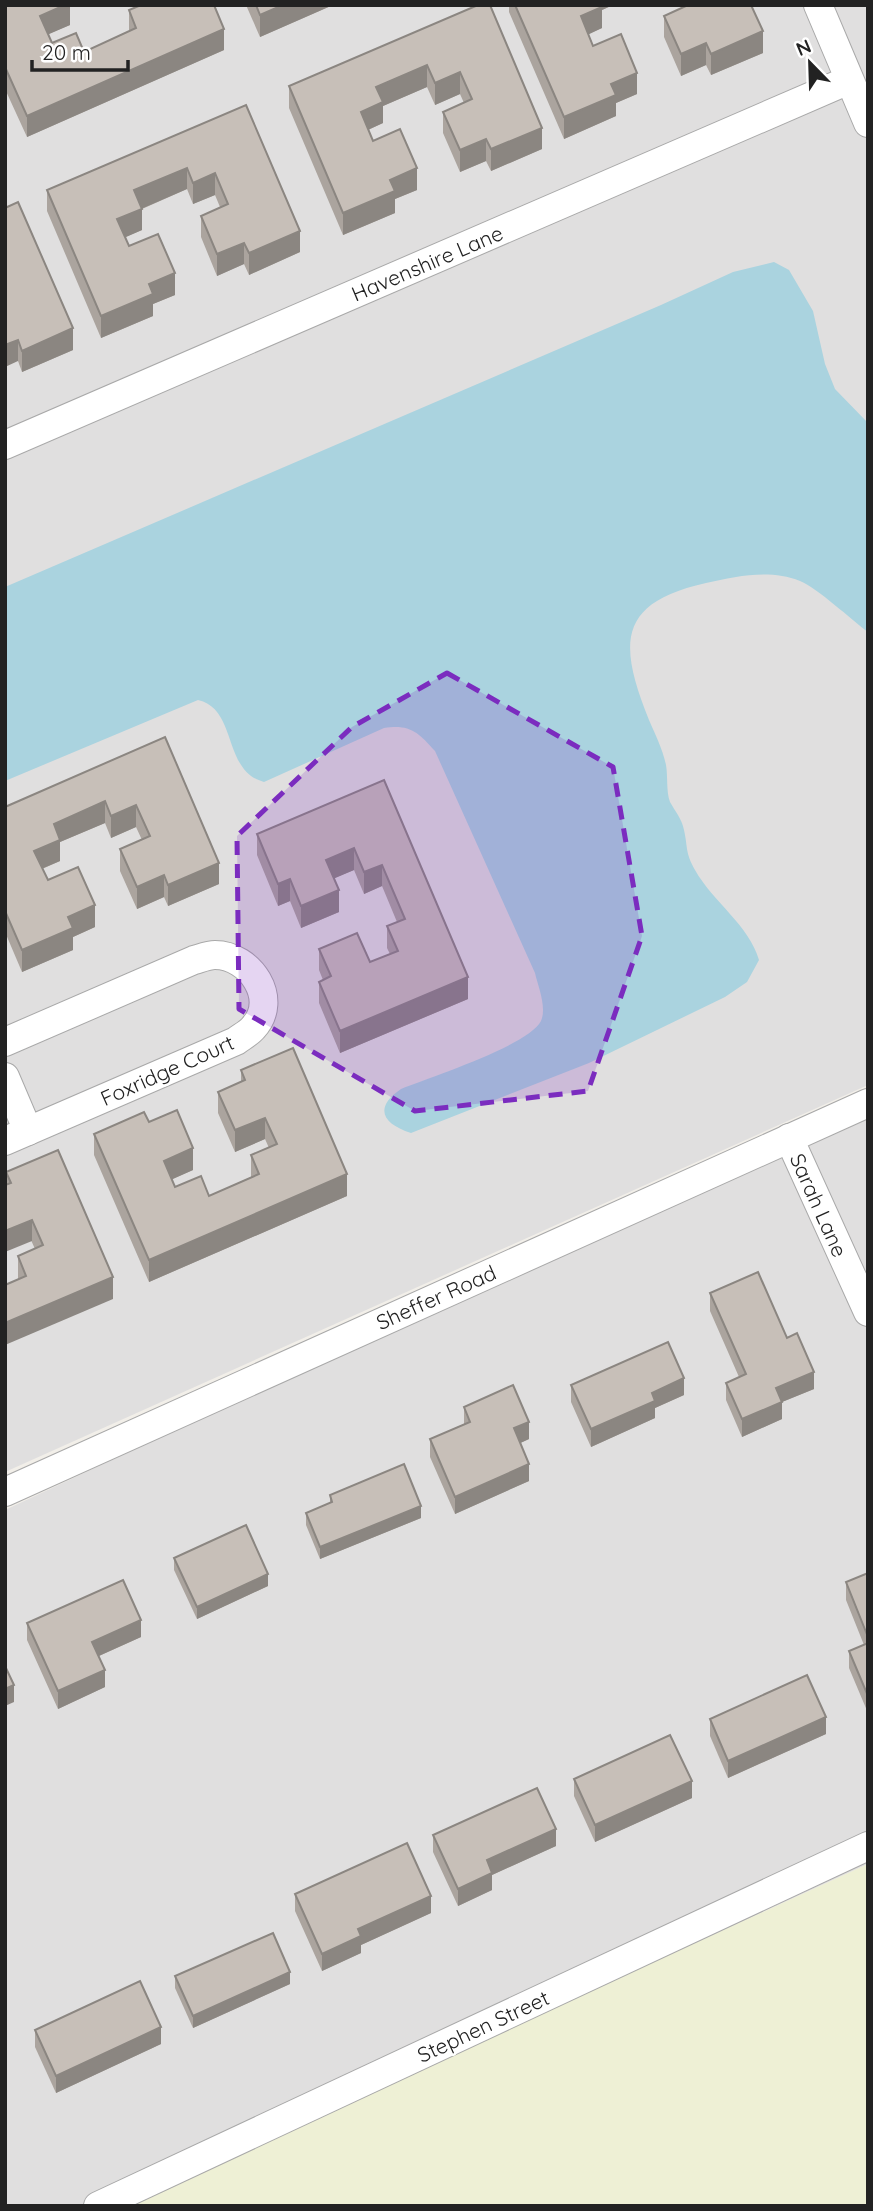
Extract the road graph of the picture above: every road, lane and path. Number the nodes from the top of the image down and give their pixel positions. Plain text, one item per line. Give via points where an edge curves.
1 (818, 5) edge
2 (849, 80) junction
3 (868, 123) edge
4 (5, 445) edge
5 (5, 1042) edge
6 (5, 1077) edge
7 (868, 1103) edge
8 (17, 1136) edge
9 (789, 1138) junction
10 (868, 1311) edge
11 (5, 1492) edge
12 (868, 1846) edge
13 (97, 2206) edge

1 - 2 street
2 - 3 street
2 - 4 street, Havenshire Lane
5 - 8 street, Foxridge Court via 214,955 235,959 253,971 262,988 263,1009 254,1028 236,1041
6 - 8 street
7 - 9 street, Sheffer Road
9 - 10 street, Sarah Lane
9 - 11 street, Sheffer Road
12 - 13 street, Stephen Street

